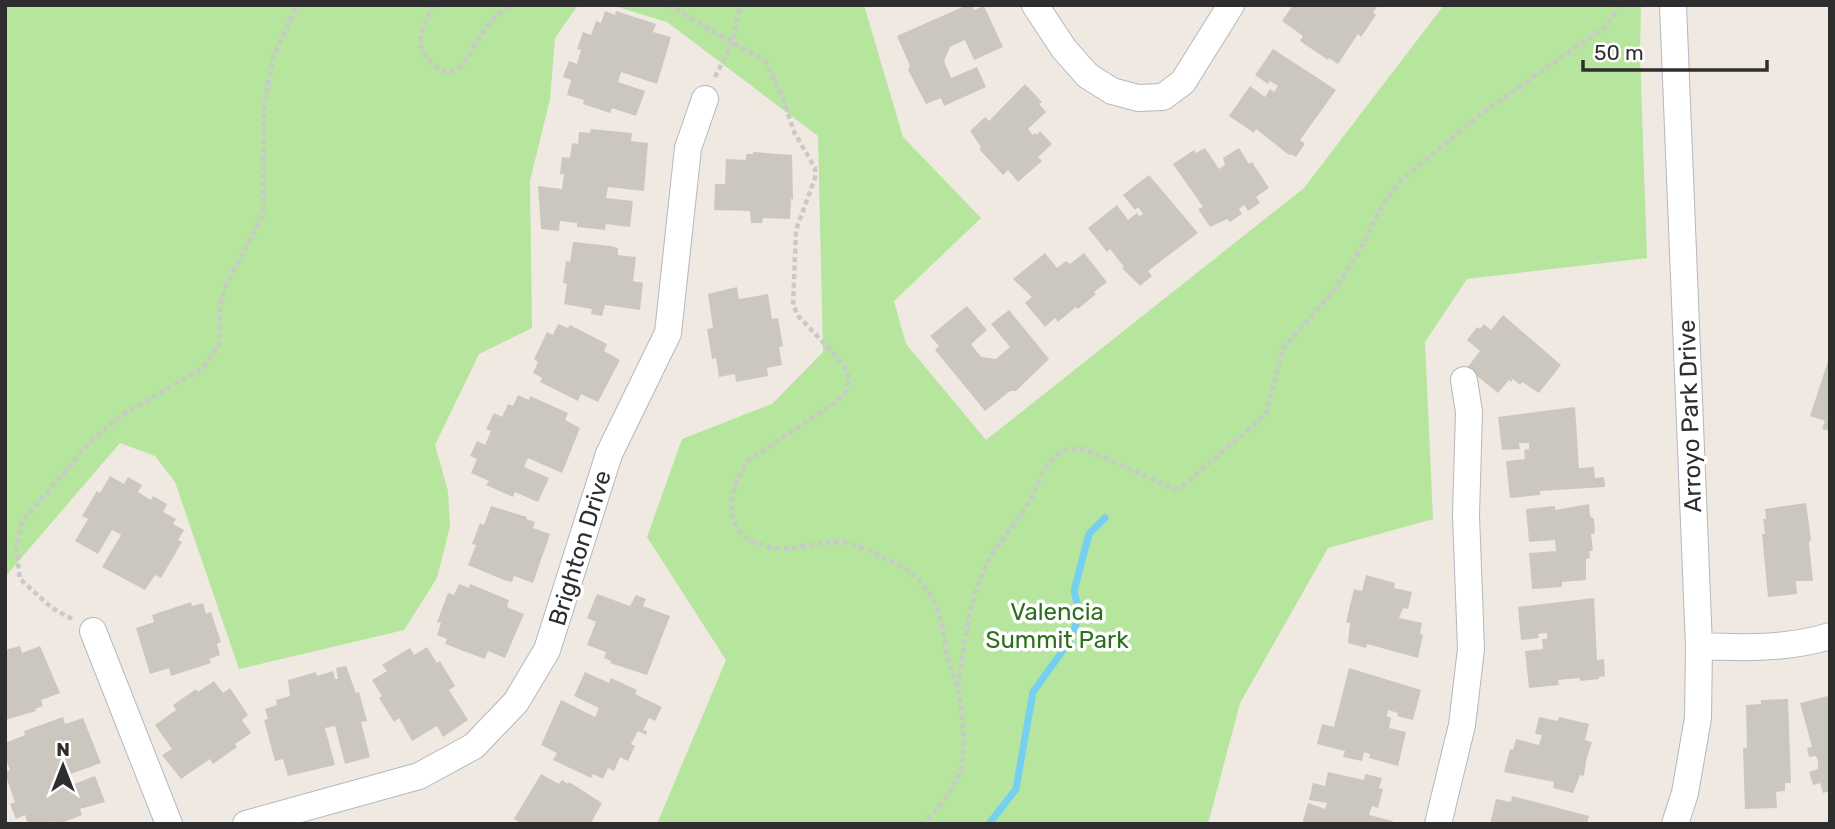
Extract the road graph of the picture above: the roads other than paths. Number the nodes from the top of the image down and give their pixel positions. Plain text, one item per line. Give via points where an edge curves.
1 (1035, 5) edge
2 (1231, 5) edge
3 (1673, 5) edge
4 (705, 99) road end
5 (1464, 380) dead end
6 (93, 631) road end
7 (1830, 636) edge
8 (1699, 646) junction
9 (169, 824) edge
10 (246, 824) edge
11 (1438, 824) edge
12 (1675, 824) edge

1 - 2 street via 1064,50 1088,76 1112,91 1138,98 1163,97 1183,82
3 - 8 street, Arroyo Park Drive
4 - 10 street, Brighton Drive via 688,148 668,333 609,454 547,650 516,702 474,746 419,776
5 - 11 street via 1469,412 1466,515 1471,649 1462,725
6 - 9 street
7 - 8 street via 1804,644
8 - 12 street, Arroyo Park Drive via 1698,718

